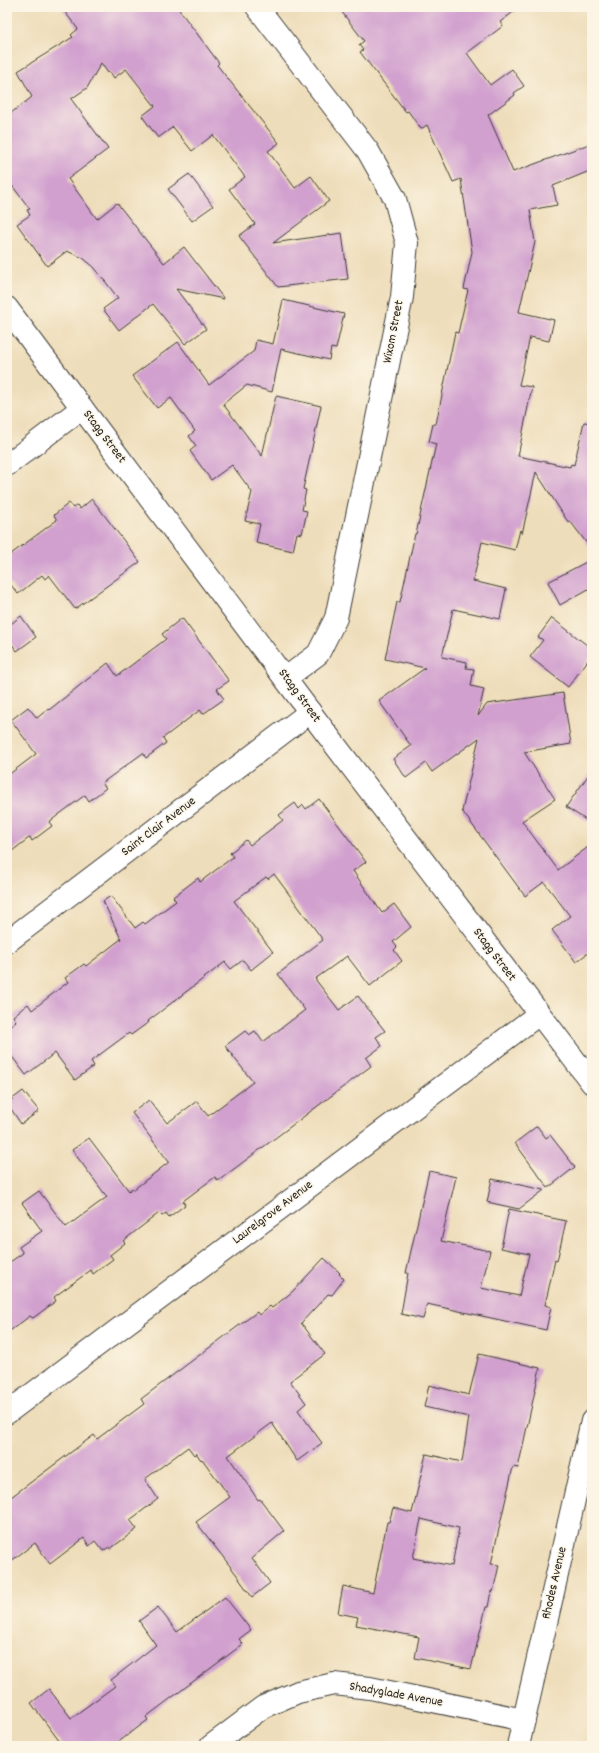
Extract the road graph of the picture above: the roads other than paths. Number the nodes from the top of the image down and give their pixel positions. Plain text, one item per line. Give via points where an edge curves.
1 (257, 7) edge
2 (7, 308) edge
3 (82, 408) junction
4 (7, 465) edge
5 (286, 678) junction
6 (310, 712) junction
7 (7, 942) edge
8 (539, 1014) junction
9 (592, 1083) edge
10 (7, 1412) edge
11 (592, 1420) edge
12 (524, 1720) junction
13 (211, 1746) edge
14 (518, 1746) edge

1 - 5 street, Wixom Street via 368,151 396,198 407,243 402,297 336,618 318,654
2 - 3 street, Stagg Street
3 - 4 street
3 - 5 street, Stagg Street
5 - 6 street, Stagg Street
6 - 7 street, Saint Clair Avenue
6 - 8 street, Stagg Street
8 - 9 street, Stagg Street
8 - 10 street, Laurelgrove Avenue
11 - 12 street, Rhodes Avenue
12 - 13 street, Shadyglade Avenue via 370,1688 334,1684 298,1692 263,1707
12 - 14 street, Rhodes Avenue

